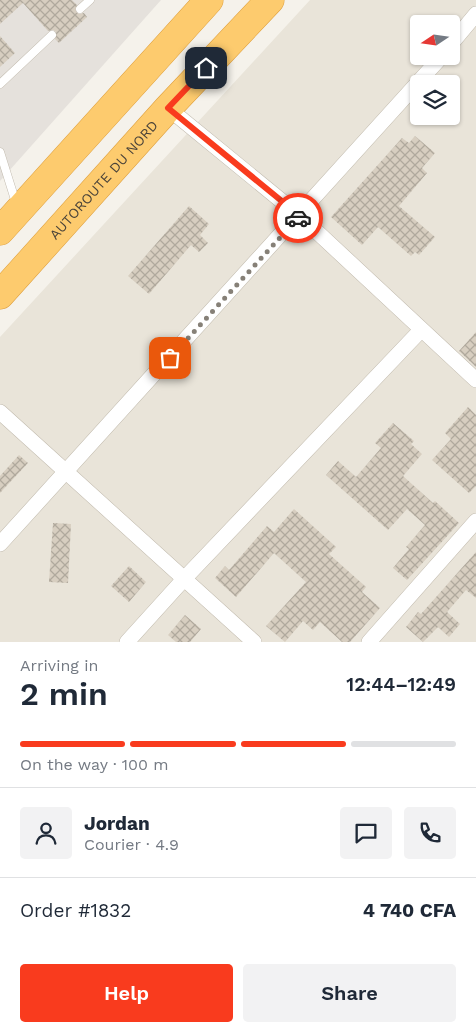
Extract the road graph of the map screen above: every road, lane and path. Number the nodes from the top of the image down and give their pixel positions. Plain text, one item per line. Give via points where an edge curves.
1 (90, 0) edge
2 (209, 0) edge
3 (270, 0) edge
4 (80, 9) dead end
5 (476, 14) edge
6 (460, 33) edge
7 (52, 36) dead end
8 (434, 65) edge
9 (0, 84) edge
10 (168, 108) junction
11 (0, 152) edge
12 (19, 210) junction
13 (300, 216) junction
14 (0, 232) edge
15 (0, 294) edge
16 (421, 330) junction
17 (476, 380) edge
18 (0, 412) edge
19 (66, 472) junction
20 (476, 521) edge
21 (0, 544) edge
22 (184, 579) junction
23 (127, 642) edge
24 (254, 642) edge
25 (369, 642) edge

1 - 4 lane
2 - 12 highway
3 - 10 highway, AUTOROUTE DU NORD
5 - 6 street
7 - 9 lane
8 - 13 street
10 - 13 street
10 - 15 highway, AUTOROUTE DU NORD
11 - 12 lane
12 - 14 highway
13 - 16 street
13 - 19 street
16 - 17 street
16 - 22 street
18 - 19 street
19 - 21 street
19 - 22 street
20 - 25 street
22 - 23 street
22 - 24 street

